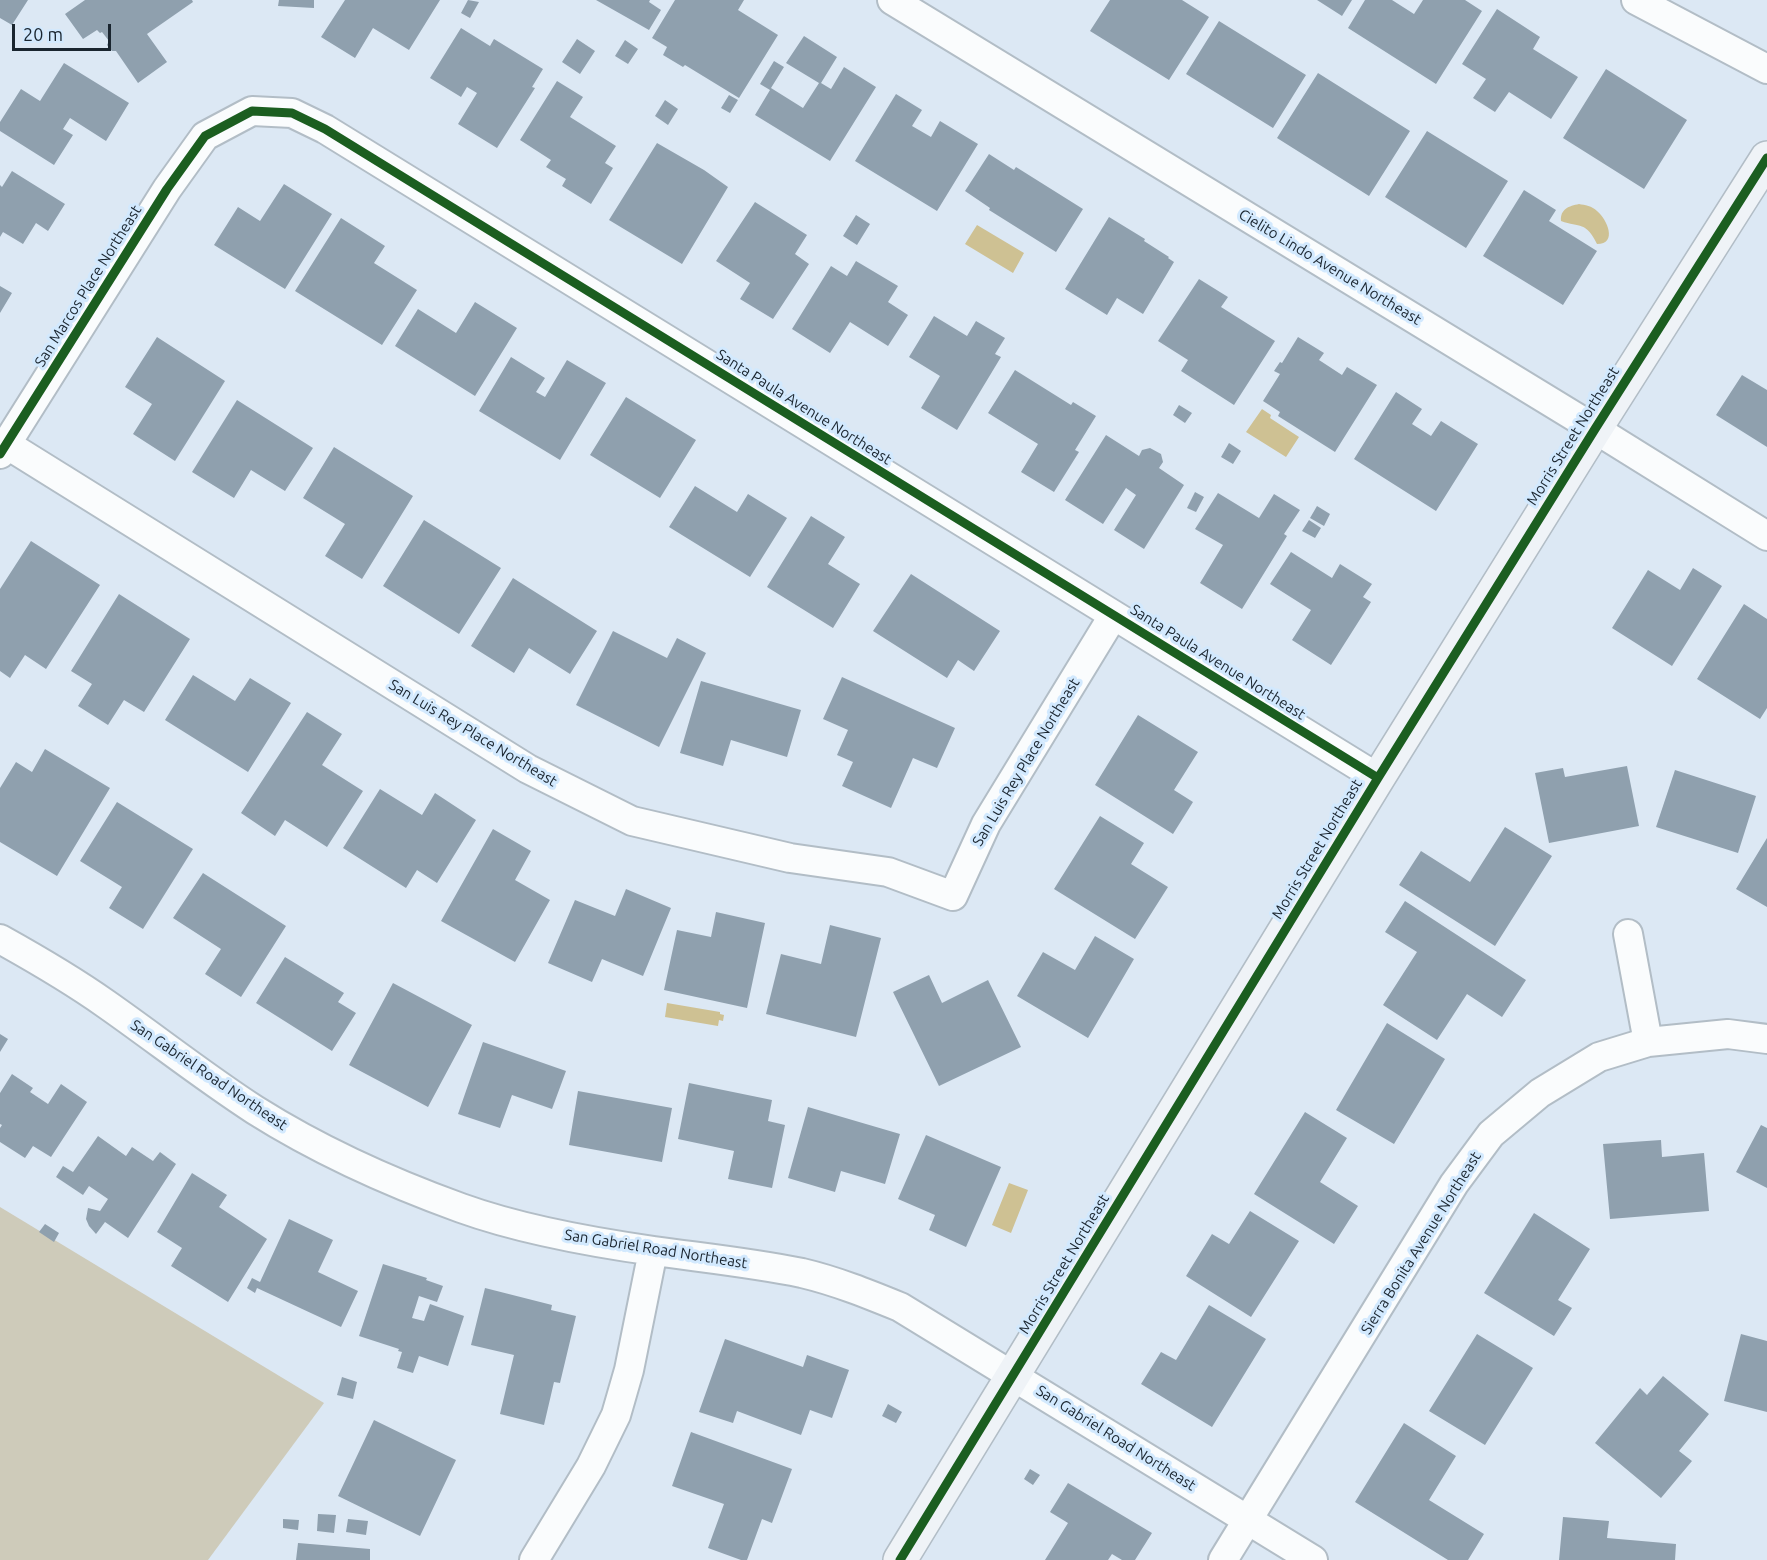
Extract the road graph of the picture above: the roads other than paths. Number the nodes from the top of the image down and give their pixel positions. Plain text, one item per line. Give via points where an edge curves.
1 (892, 0) edge
2 (1636, 0) edge
3 (1767, 69) edge
4 (205, 136) joint
5 (1767, 158) edge
6 (1595, 429) junction
7 (3, 449) edge
8 (1767, 536) edge
9 (1113, 616) junction
10 (1378, 778) junction
11 (1628, 934) dead end
12 (0, 939) edge
13 (1767, 1039) edge
14 (1648, 1042) junction
15 (653, 1251) junction
16 (1014, 1376) junction
17 (1248, 1519) junction
18 (534, 1560) edge
19 (900, 1560) edge
20 (1223, 1560) edge
21 (1313, 1560) edge

1 - 6 street, Cielito Lindo Avenue Northeast
2 - 3 street
4 - 7 street, San Marcos Place Northeast via 167,189
4 - 9 street, Santa Paula Avenue Northeast via 252,111 292,113 325,129
5 - 6 street, Morris Street Northeast
6 - 8 street, Cielito Lindo Avenue Northeast
6 - 10 street, Morris Street Northeast
7 - 9 street, San Luis Rey Place Northeast via 528,769 632,821 790,858 888,872 952,896 986,824
9 - 10 street, Santa Paula Avenue Northeast
10 - 16 street, Morris Street Northeast
11 - 14 street
12 - 15 street, San Gabriel Road Northeast via 104,1003 256,1110 322,1149 464,1209 521,1225
13 - 14 street, Sierra Bonita Avenue Northeast via 1728,1034
14 - 17 street, Sierra Bonita Avenue Northeast via 1599,1057 1540,1093 1491,1134 1454,1184
15 - 16 street, San Gabriel Road Northeast via 746,1263 843,1285 900,1307
15 - 18 street via 630,1371 616,1415 591,1466
16 - 17 street, San Gabriel Road Northeast
16 - 19 street, Morris Street Northeast
17 - 20 street, Sierra Bonita Avenue Northeast
17 - 21 street, San Gabriel Road Northeast

